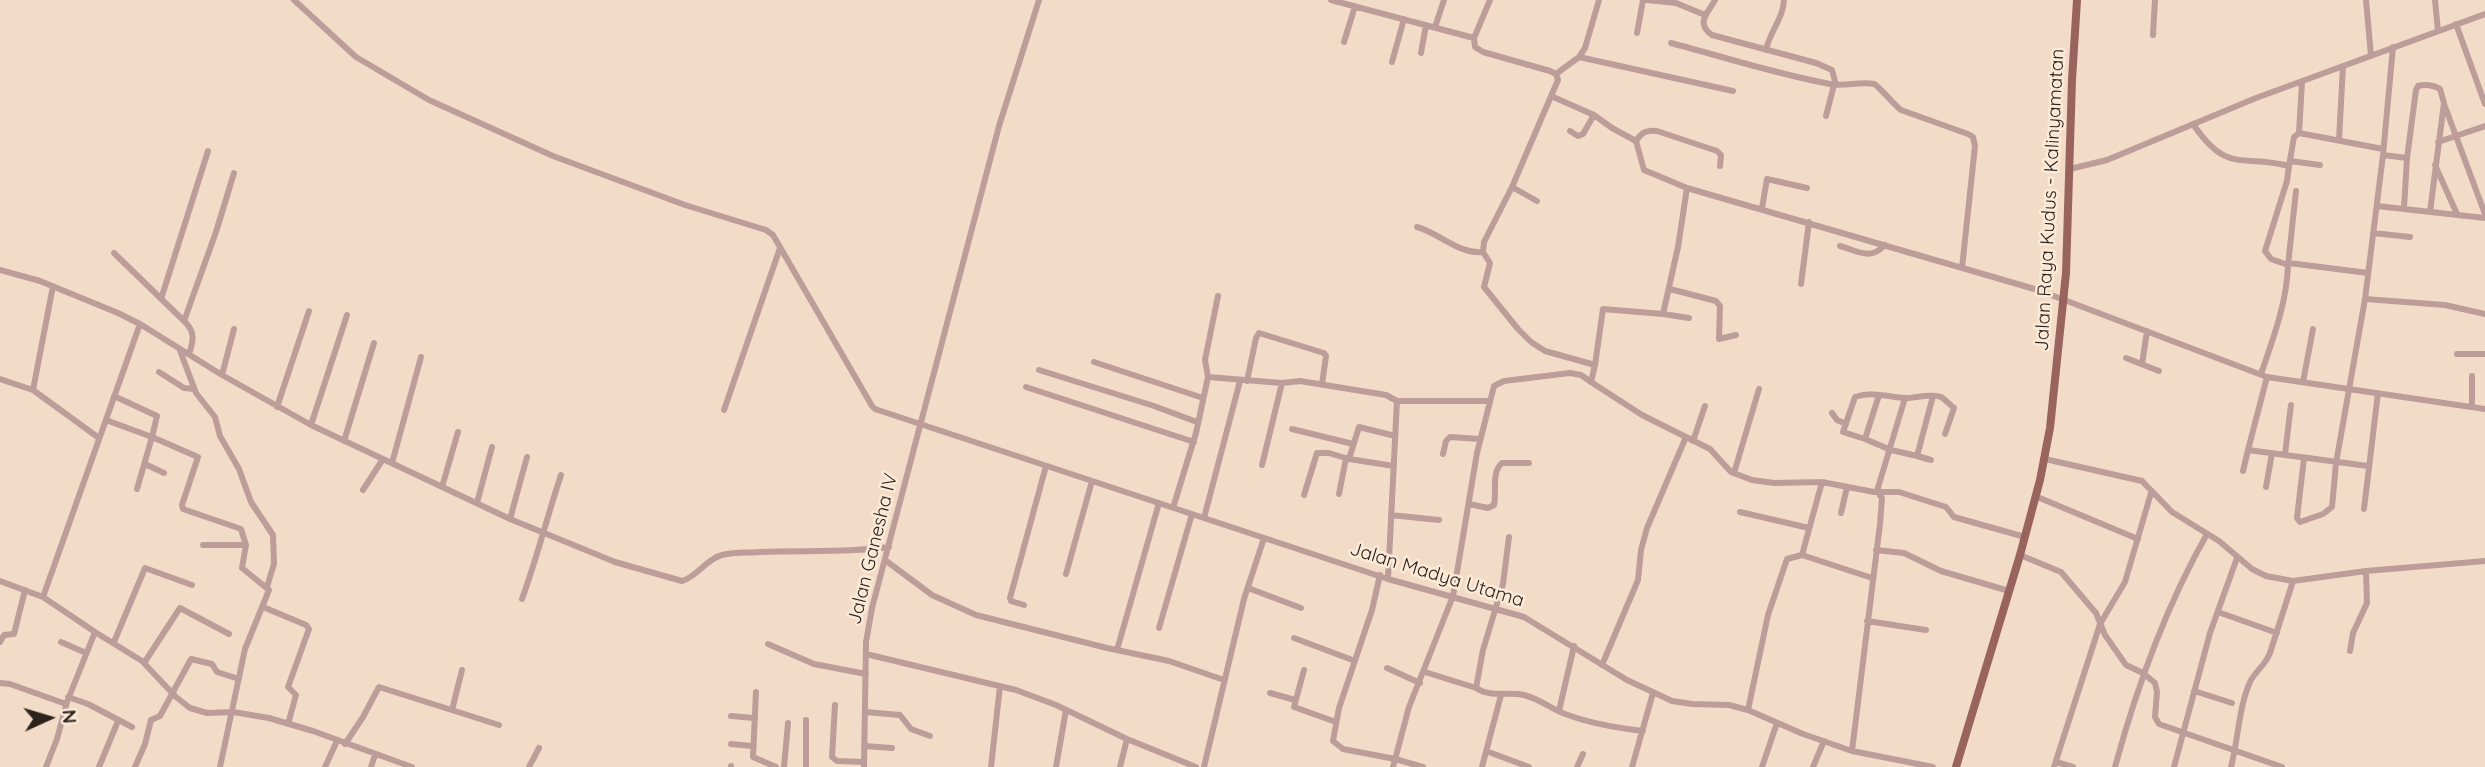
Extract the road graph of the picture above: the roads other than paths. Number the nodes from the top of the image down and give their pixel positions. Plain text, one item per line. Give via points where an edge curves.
1 (294, 0) edge
2 (1039, 0) edge
3 (1331, 0) edge
4 (1444, 0) edge
5 (1490, 0) edge
6 (1599, 0) edge
7 (1645, 0) edge
8 (1715, 0) edge
9 (1784, 0) edge
10 (2077, 0) edge
11 (2155, 0) edge
12 (2366, 0) edge
13 (2435, 0) edge
14 (1676, 1) edge
15 (1356, 4) edge
16 (2485, 14) edge
17 (1705, 15) junction
18 (1404, 19) junction
19 (2456, 24) junction
20 (1426, 25) junction
21 (1435, 27) junction
22 (2438, 31) junction
23 (1637, 33) dead end
24 (2153, 35) dead end
25 (1474, 38) junction
26 (1344, 43) dead end
27 (1671, 43) dead end
28 (2393, 47) junction
29 (1766, 50) junction
30 (1421, 52) dead end
31 (2371, 56) junction
32 (1579, 57) junction
33 (1392, 62) dead end
34 (2343, 66) junction
35 (1556, 74) junction
36 (2302, 82) junction
37 (1834, 85) junction
38 (1733, 91) dead end
39 (1551, 96) junction
40 (2444, 103) junction
41 (2485, 104) edge
42 (1594, 114) junction
43 (1826, 116) dead end
44 (2193, 124) junction
45 (2485, 126) edge
46 (1570, 131) dead end
47 (2299, 133) junction
48 (2457, 137) junction
49 (2339, 140) junction
50 (1636, 141) junction
51 (2438, 142) junction
52 (208, 151) dead end
53 (2383, 152) junction
54 (2407, 158) junction
55 (2434, 163) junction
56 (2290, 164) junction
57 (2320, 165) dead end
58 (1720, 166) dead end
59 (2070, 169) junction
60 (234, 173) dead end
61 (1512, 187) junction
62 (1687, 188) junction
63 (1807, 188) dead end
64 (2296, 191) dead end
65 (1537, 201) dead end
66 (2377, 206) junction
67 (1762, 208) junction
68 (2404, 208) junction
69 (2430, 212) junction
70 (2457, 214) junction
71 (2485, 216) edge
72 (1809, 222) junction
73 (1417, 227) dead end
74 (2373, 233) junction
75 (2410, 237) dead end
76 (1885, 245) junction
77 (1840, 246) dead end
78 (780, 248) junction
79 (1483, 252) junction
80 (114, 253) dead end
81 (2289, 264) junction
82 (1962, 268) junction
83 (0, 270) edge
84 (2368, 272) junction
85 (1801, 284) dead end
86 (53, 286) junction
87 (1670, 289) junction
88 (1218, 296) dead end
89 (161, 299) junction
90 (2064, 299) junction
91 (2365, 299) junction
92 (309, 311) dead end
93 (1663, 314) junction
94 (2485, 314) edge
95 (347, 315) dead end
96 (1689, 318) dead end
97 (184, 321) junction
98 (140, 324) junction
99 (234, 329) dead end
100 (2314, 329) dead end
101 (2147, 331) junction
102 (1736, 335) dead end
103 (373, 343) dead end
104 (179, 348) junction
105 (189, 354) junction
106 (2457, 354) dead end
107 (2485, 354) edge
108 (421, 357) dead end
109 (2126, 358) dead end
110 (1094, 362) dead end
111 (2141, 364) junction
112 (1594, 368) junction
113 (1039, 370) dead end
114 (159, 372) dead end
115 (2159, 372) dead end
116 (222, 375) junction
117 (2264, 375) junction
118 (2472, 376) dead end
119 (1208, 377) junction
120 (0, 379) edge
121 (1243, 381) junction
122 (1591, 381) junction
123 (2303, 382) junction
124 (1282, 383) junction
125 (1322, 384) junction
126 (1026, 387) dead end
127 (194, 388) junction
128 (1759, 389) dead end
129 (2349, 389) junction
130 (33, 390) junction
131 (2378, 393) junction
132 (1879, 395) junction
133 (114, 396) junction
134 (1933, 396) junction
135 (1203, 398) junction
136 (1905, 398) junction
137 (1397, 401) junction
138 (1490, 401) junction
139 (1705, 405) dead end
140 (2291, 405) dead end
141 (278, 407) junction
142 (2472, 407) junction
143 (2485, 409) edge
144 (724, 410) dead end
145 (1832, 413) dead end
146 (106, 420) junction
147 (1197, 422) junction
148 (921, 424) junction
149 (1846, 424) junction
150 (311, 425) junction
151 (1292, 429) dead end
152 (458, 432) dead end
153 (1945, 434) dead end
154 (1395, 436) junction
155 (1686, 437) junction
156 (152, 438) junction
157 (99, 439) junction
158 (1480, 439) junction
159 (1865, 439) junction
160 (1693, 440) junction
161 (344, 441) junction
162 (1194, 442) junction
163 (1353, 444) junction
164 (492, 447) dead end
165 (1891, 450) junction
166 (2248, 450) junction
167 (2272, 453) junction
168 (1443, 454) dead end
169 (2285, 454) junction
170 (1917, 456) junction
171 (527, 457) dead end
172 (2304, 457) junction
173 (383, 459) junction
174 (1347, 459) junction
175 (2045, 459) junction
176 (1931, 460) dead end
177 (392, 463) junction
178 (1529, 463) dead end
179 (2336, 463) junction
180 (145, 464) junction
181 (1262, 465) dead end
182 (1046, 466) junction
183 (1394, 466) junction
184 (2368, 466) junction
185 (2243, 471) dead end
186 (164, 473) dead end
187 (1734, 473) junction
188 (561, 475) dead end
189 (1092, 481) junction
190 (1822, 482) junction
191 (442, 487) junction
192 (1847, 487) junction
193 (2266, 487) dead end
194 (138, 489) dead end
195 (363, 490) dead end
196 (1877, 491) junction
197 (2151, 493) junction
198 (1339, 494) dead end
199 (1304, 495) dead end
200 (2035, 496) junction
201 (477, 503) junction
202 (1159, 503) junction
203 (1469, 504) junction
204 (1173, 508) junction
205 (2364, 509) dead end
206 (1740, 512) dead end
207 (1841, 513) dead end
208 (1192, 514) junction
209 (1391, 515) junction
210 (510, 519) junction
211 (1204, 519) junction
212 (1439, 520) dead end
213 (1809, 528) junction
214 (542, 532) junction
215 (2207, 534) junction
216 (1509, 537) dead end
217 (2025, 537) junction
218 (1264, 538) junction
219 (2138, 539) junction
220 (203, 545) dead end
221 (246, 545) junction
222 (889, 547) junction
223 (1876, 550) junction
224 (1802, 555) junction
225 (2020, 555) junction
226 (2237, 558) junction
227 (885, 559) junction
228 (2485, 561) edge
229 (2366, 571) junction
230 (1066, 574) dead end
231 (1380, 575) junction
232 (1872, 578) junction
233 (1388, 579) junction
234 (2292, 581) junction
235 (0, 582) edge
236 (192, 585) dead end
237 (267, 587) junction
238 (1248, 588) junction
239 (25, 590) junction
240 (2009, 591) junction
241 (1453, 596) junction
242 (43, 597) junction
243 (522, 600) dead end
244 (1024, 605) dead end
245 (263, 607) junction
246 (1301, 608) dead end
247 (1496, 608) junction
248 (2218, 612) junction
249 (1867, 621) junction
250 (2100, 624) junction
251 (1159, 628) dead end
252 (1926, 630) dead end
253 (95, 632) junction
254 (2277, 633) junction
255 (229, 634) dead end
256 (1294, 638) dead end
257 (0, 642) edge
258 (61, 642) dead end
259 (114, 642) junction
260 (768, 644) dead end
261 (1119, 645) junction
262 (1574, 646) junction
263 (2350, 651) dead end
264 (86, 653) junction
265 (866, 654) junction
266 (1355, 661) junction
267 (144, 663) junction
268 (1602, 665) junction
269 (1387, 668) dead end
270 (462, 670) dead end
271 (1304, 670) dead end
272 (1425, 672) junction
273 (2143, 673) junction
274 (866, 674) junction
275 (239, 678) junction
276 (1224, 679) junction
277 (0, 683) edge
278 (1420, 683) junction
279 (1000, 686) junction
280 (1476, 688) junction
281 (756, 691) dead end
282 (2194, 691) junction
283 (172, 692) junction
284 (1270, 693) dead end
285 (1653, 693) junction
286 (1501, 695) junction
287 (1295, 700) junction
288 (67, 701) junction
289 (2232, 703) dead end
290 (835, 705) dead end
291 (452, 710) junction
292 (1066, 710) junction
293 (1748, 710) junction
294 (1559, 711) junction
295 (233, 712) junction
296 (865, 712) junction
297 (731, 716) dead end
298 (754, 718) junction
299 (806, 720) dead end
300 (118, 721) junction
301 (1336, 722) junction
302 (788, 723) dead end
303 (1777, 723) junction
304 (288, 724) junction
305 (499, 725) dead end
306 (132, 727) dead end
307 (1643, 731) junction
308 (2183, 733) junction
309 (930, 736) dead end
310 (1128, 739) junction
311 (1824, 741) junction
312 (341, 742) junction
313 (731, 744) dead end
314 (752, 746) junction
315 (864, 746) junction
316 (539, 748) dead end
317 (892, 748) dead end
318 (1486, 751) junction
319 (1852, 751) junction
320 (2235, 751) junction
321 (1583, 754) dead end
322 (375, 755) junction
323 (1395, 759) junction
324 (2055, 764) edge
325 (864, 765) edge
326 (46, 767) edge
327 (99, 767) edge
328 (135, 767) edge
329 (220, 767) edge
330 (325, 767) edge
331 (372, 767) edge
332 (412, 767) edge
333 (529, 767) edge
334 (776, 767) edge
335 (784, 767) edge
336 (806, 767) edge
337 (992, 767) edge
338 (1056, 767) edge
339 (1120, 767) edge
340 (1196, 767) edge
341 (1204, 767) edge
342 (1393, 767) edge
343 (1423, 767) edge
344 (1482, 767) edge
345 (1528, 767) edge
346 (1577, 767) edge
347 (1632, 767) edge
348 (1762, 767) edge
349 (1813, 767) edge
350 (1933, 767) edge
351 (1955, 767) edge
352 (2073, 767) edge
353 (2115, 767) edge
354 (2174, 767) edge
355 (2231, 767) edge
356 (2282, 767) edge

1 - 78 street, Jalan Madya Utama via 356,57 429,100 553,156 685,205 757,226 773,235
2 - 148 street, Jalan Ganesha IV via 999,126
3 - 15 street
4 - 21 street
5 - 25 street
6 - 32 street
7 - 14 street
7 - 23 street
8 - 17 street
9 - 29 street
10 - 59 main road, Jalan Raya Kudus - Kalinyamatan
11 - 24 street
12 - 31 street
13 - 22 street
14 - 17 street
15 - 18 street
15 - 26 street
16 - 19 street
17 - 29 street via 1704,26 1712,34
18 - 20 street
18 - 33 street
19 - 22 street
19 - 41 street
20 - 21 street
20 - 30 street
21 - 25 street
22 - 28 street
25 - 35 street via 1477,50
27 - 37 street
28 - 31 street
28 - 53 street
29 - 37 street via 1826,67 1835,75
31 - 34 street
32 - 35 street
32 - 38 street
34 - 36 street
34 - 49 street
35 - 39 street
36 - 44 street
36 - 47 street
37 - 43 street
37 - 82 street via 1873,84 1901,110 1973,137
39 - 42 street
39 - 61 street
40 - 48 street
40 - 51 street
40 - 54 street via 2440,89 2418,86
42 - 46 street via 1583,134
42 - 50 street
44 - 56 street via 2206,143 2223,156
44 - 59 street via 2107,160
45 - 48 street
47 - 49 street
47 - 56 street via 2294,137
48 - 51 street
48 - 71 street
49 - 53 street
50 - 58 street via 1647,130 1657,131 1717,151
50 - 62 street via 1644,170
51 - 55 street
52 - 89 street
53 - 54 street
53 - 66 street
54 - 68 street
55 - 69 street
55 - 70 street
56 - 57 street
56 - 81 street via 2265,251 2271,259
59 - 90 main road, Jalan Raya Kudus - Kalinyamatan
60 - 97 street
61 - 65 street
61 - 79 street
62 - 67 street
62 - 87 street
63 - 67 street via 1767,179
64 - 81 street
66 - 68 street
66 - 74 street
67 - 72 street
68 - 69 street
69 - 70 street
70 - 71 street
72 - 76 street
72 - 85 street
73 - 79 street via 1470,253
74 - 75 street
74 - 84 street
76 - 77 street via 1871,255
76 - 82 street
78 - 144 street
78 - 148 street, Jalan Madya Utama via 872,406
79 - 112 street via 1490,264 1484,287 1518,329 1545,351
80 - 89 street
81 - 84 street
81 - 117 street
82 - 90 street
83 - 86 street
84 - 91 street
86 - 98 street
86 - 130 street
87 - 93 street
87 - 102 street via 1716,301 1720,306 1719,339
88 - 119 street via 1205,360
89 - 97 street
90 - 101 street
90 - 175 main road, Jalan Raya Kudus - Kalinyamatan
91 - 94 street via 2445,305
91 - 129 street
92 - 141 street
93 - 96 street
93 - 112 street via 1603,309
95 - 150 street
97 - 105 street via 193,335
98 - 104 street
98 - 133 street
99 - 116 street
100 - 123 street
101 - 111 street
101 - 117 street
103 - 161 street
104 - 105 street
104 - 127 street
105 - 116 street
106 - 107 street
108 - 177 street
109 - 111 street
110 - 135 street
111 - 115 street
112 - 122 street
113 - 147 street
114 - 127 street via 184,388
116 - 141 street
117 - 123 street
117 - 166 street
118 - 142 street
119 - 121 street
119 - 135 street
120 - 130 street
121 - 124 street
121 - 125 street via 1259,332 1324,353
121 - 211 street
122 - 138 street via 1570,373 1504,381 1494,386
122 - 155 street
123 - 129 street
124 - 125 street
124 - 181 street
125 - 137 street
126 - 162 street
127 - 237 street via 215,418 251,502 273,535 274,564
128 - 187 street
129 - 131 street
129 - 179 street
130 - 157 street
131 - 142 street
131 - 184 street
132 - 136 street
132 - 149 street via 1855,397
132 - 159 street
133 - 146 street
133 - 156 street via 157,416
134 - 136 street
134 - 153 street via 1944,398 1954,408
134 - 170 street
135 - 147 street
136 - 165 street
137 - 138 street
137 - 154 street
138 - 158 street
139 - 160 street
140 - 169 street
141 - 150 street
142 - 143 street
145 - 149 street
146 - 156 street
146 - 157 street
147 - 162 street
148 - 182 street, Jalan Madya Utama
148 - 222 street, Jalan Ganesha IV
149 - 159 street via 1843,432
150 - 161 street
151 - 163 street
152 - 191 street
154 - 163 street via 1359,427
154 - 183 street
155 - 160 street
155 - 268 street via 1647,528 1638,580
156 - 180 street
156 - 221 street via 198,457 183,509 238,526
157 - 242 street
158 - 168 street via 1450,437
158 - 203 street
159 - 165 street
160 - 187 street via 1710,449
161 - 173 street
162 - 204 street
163 - 174 street
164 - 201 street
165 - 170 street
165 - 196 street
166 - 167 street
166 - 185 street
167 - 169 street
167 - 193 street
169 - 172 street
170 - 176 street
171 - 210 street
172 - 179 street
172 - 179 street via 2300,522 2332,508
173 - 177 street
173 - 195 street
174 - 183 street
174 - 198 street
174 - 199 street via 1317,453
175 - 197 street via 2142,481
175 - 200 main road, Jalan Raya Kudus - Kalinyamatan
177 - 191 street
178 - 203 street via 1498,465 1494,505
179 - 184 street
180 - 186 street
180 - 194 street
182 - 189 street, Jalan Madya Utama
182 - 244 street via 1010,598
183 - 209 street
184 - 205 street
187 - 190 street via 1763,482
188 - 214 street
189 - 202 street, Jalan Madya Utama
189 - 230 street
190 - 192 street
190 - 213 street
191 - 201 street
192 - 196 street
192 - 207 street
196 - 217 street via 1899,492 1947,507 1954,517
196 - 223 street via 1882,498
197 - 215 street
197 - 219 street
200 - 217 main road, Jalan Raya Kudus - Kalinyamatan
200 - 219 street
201 - 210 street
202 - 204 street, Jalan Madya Utama
202 - 261 street
203 - 241 street
204 - 208 street, Jalan Madya Utama
206 - 213 street
208 - 211 street, Jalan Madya Utama
208 - 251 street
209 - 212 street
209 - 233 street
210 - 214 street
211 - 218 street, Jalan Madya Utama
213 - 224 street
214 - 222 street via 615,562 682,581 724,555
214 - 243 street
215 - 226 street
215 - 273 street
216 - 247 street
217 - 225 main road, Jalan Raya Kudus - Kalinyamatan
218 - 231 street, Jalan Madya Utama
218 - 238 street
219 - 250 street via 2125,582
220 - 221 street
221 - 237 street via 242,568
222 - 227 street, Jalan Ganesha IV
223 - 232 street
223 - 240 street via 1904,553 1941,571
224 - 232 street
224 - 293 street via 1787,559 1780,575
225 - 240 main road, Jalan Raya Kudus - Kalinyamatan
225 - 250 street via 2061,572
226 - 234 street via 2259,574
226 - 248 street
227 - 261 street via 932,595 976,615
227 - 265 street, Jalan Ganesha IV
228 - 229 street
229 - 234 street
229 - 263 street via 2367,603
231 - 233 street, Jalan Madya Utama
231 - 266 street
232 - 249 street
233 - 241 street, Jalan Madya Utama
234 - 254 street
235 - 239 street
236 - 259 street via 145,568
237 - 245 street
238 - 246 street
238 - 276 street
239 - 242 street
239 - 257 street via 14,634 4,635
240 - 351 main road, Jalan Raya Kudus - Kalinyamatan
241 - 247 street, Jalan Madya Utama
241 - 272 street
242 - 253 street
245 - 275 street
245 - 304 street via 309,629 288,687 296,695
247 - 262 street, Jalan Madya Utama via 1536,623
247 - 280 street
248 - 254 street
248 - 282 street
249 - 252 street
249 - 319 street
250 - 273 street via 2126,664
250 - 324 street
253 - 259 street
253 - 264 street
254 - 320 street via 2266,663 2251,681
255 - 267 street via 180,608
256 - 266 street
258 - 264 street
259 - 267 street
260 - 274 street via 814,664
261 - 276 street
262 - 268 street, Jalan Madya Utama
262 - 294 street
264 - 288 street
265 - 274 street, Jalan Ganesha IV
265 - 279 street
266 - 301 street
267 - 283 street
268 - 285 street, Jalan Madya Utama
269 - 278 street
270 - 291 street
271 - 287 street
272 - 278 street
272 - 280 street
273 - 308 street via 2157,687 2157,722
273 - 353 street
274 - 296 street, Jalan Ganesha IV
275 - 283 street via 194,658
275 - 295 street
276 - 341 street
277 - 288 street
278 - 323 street
279 - 292 street
279 - 337 street
280 - 286 street
281 - 298 street
282 - 289 street
282 - 308 street
283 - 295 street via 199,712
283 - 328 street via 160,716 151,720
284 - 287 street
285 - 293 street, Jalan Madya Utama via 1684,704 1714,703
285 - 307 street
286 - 294 street via 1521,694
286 - 318 street
287 - 301 street via 1295,708
288 - 300 street via 92,706
288 - 326 street
290 - 325 street via 832,757
291 - 305 street
291 - 312 street via 379,687 363,717
292 - 310 street
292 - 338 street
293 - 303 street, Jalan Madya Utama
294 - 307 street
295 - 304 street
295 - 329 street
296 - 309 street via 900,715 911,729
296 - 315 street, Jalan Ganesha IV
297 - 298 street
298 - 314 street
299 - 336 street
300 - 306 street
300 - 327 street
301 - 323 street via 1333,741 1343,749
302 - 335 street
303 - 311 street, Jalan Madya Utama
303 - 348 street
304 - 312 street
307 - 347 street
308 - 320 street
308 - 354 street
310 - 339 street
310 - 340 street
311 - 319 street, Jalan Madya Utama
311 - 349 street
312 - 322 street
312 - 330 street
313 - 314 street
314 - 334 street via 754,758
315 - 317 street
315 - 325 street, Jalan Ganesha IV
316 - 333 street
318 - 344 street
318 - 345 street
319 - 350 street, Jalan Madya Utama
320 - 355 street
320 - 356 street
321 - 346 street
322 - 331 street
322 - 332 street
323 - 342 street
323 - 343 street
324 - 352 street

